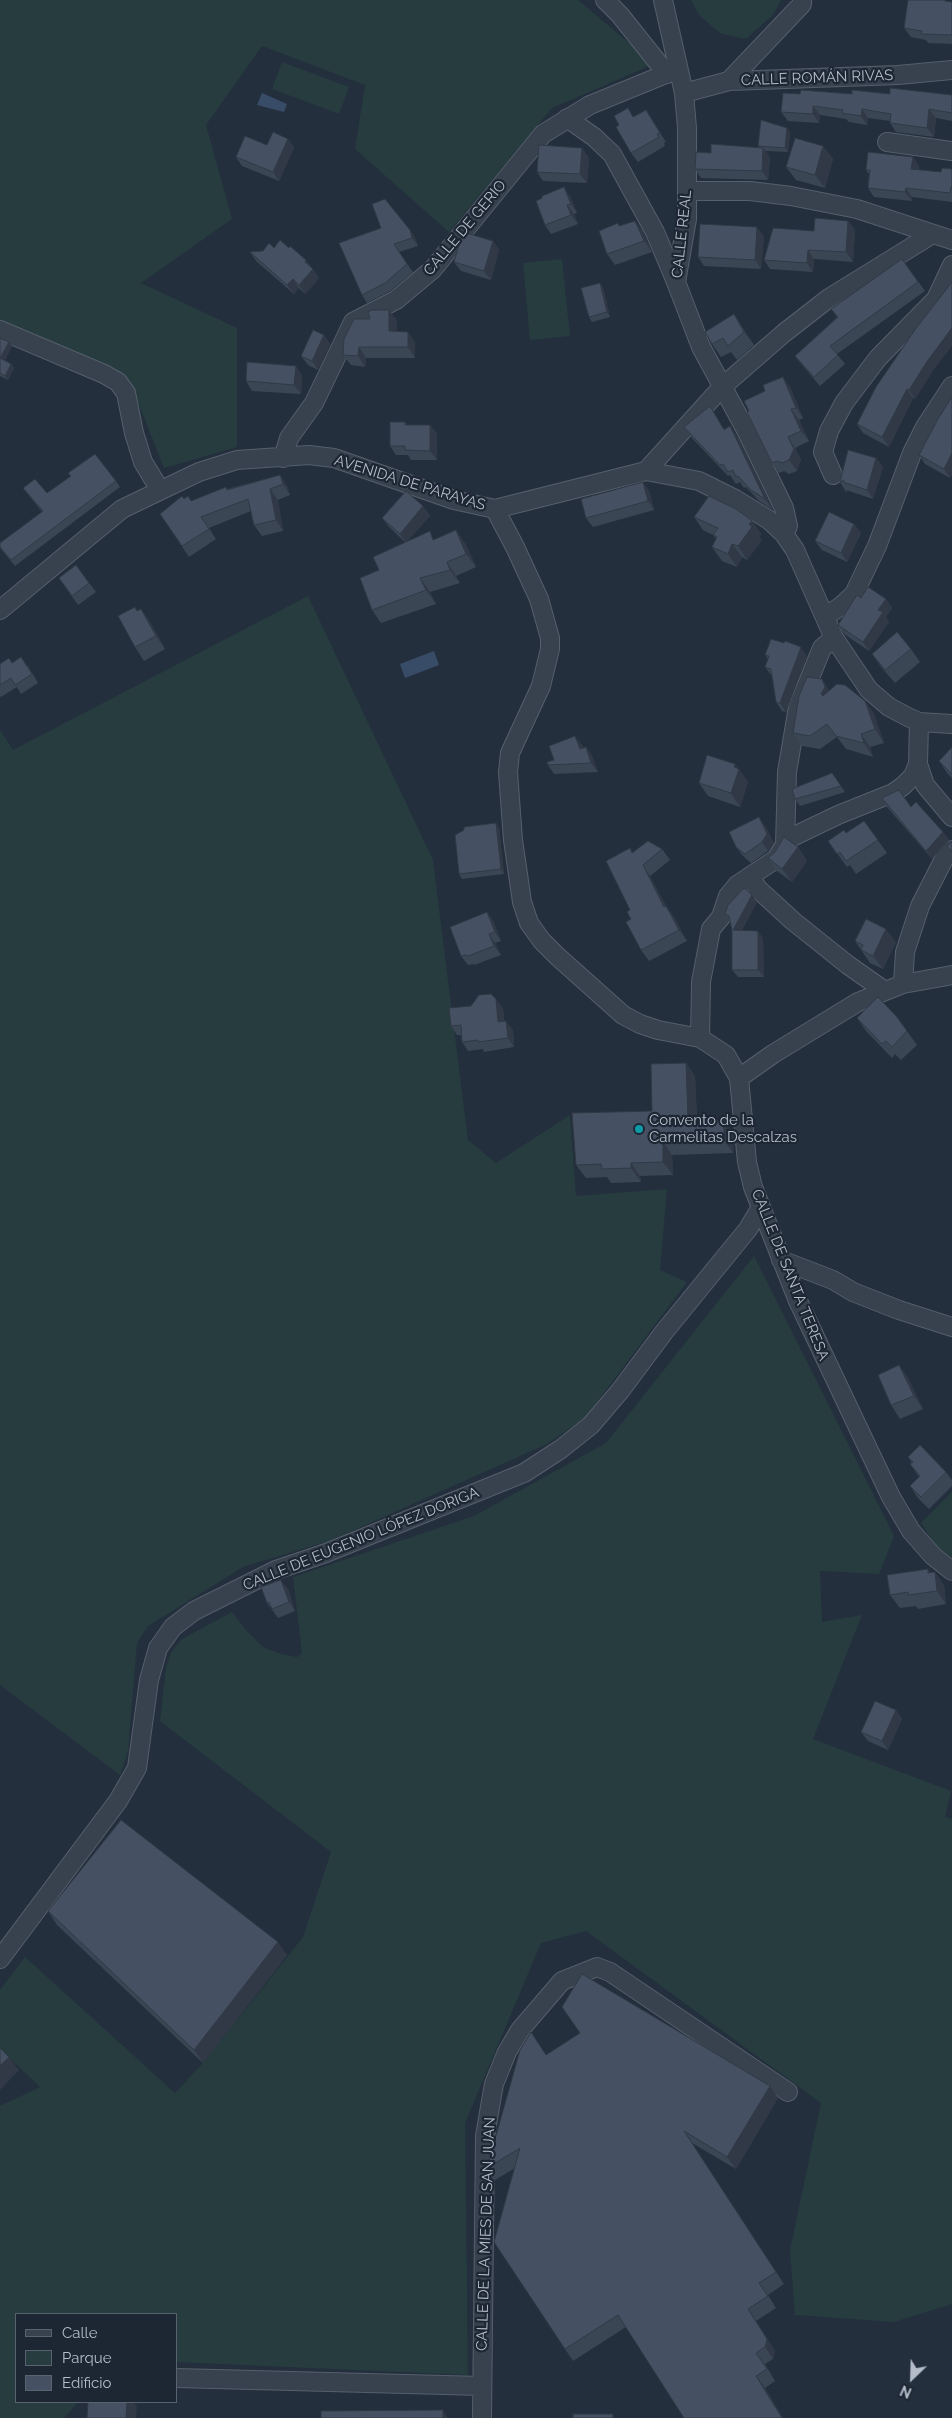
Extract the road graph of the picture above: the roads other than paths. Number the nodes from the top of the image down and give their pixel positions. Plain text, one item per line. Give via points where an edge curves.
1 (605, 0) edge
2 (662, 0) edge
3 (802, 0) edge
4 (952, 70) edge
5 (673, 71) junction
6 (729, 81) junction
7 (684, 93) junction
8 (567, 118) junction
9 (887, 142) dead end
10 (952, 151) edge
11 (687, 191) junction
12 (931, 235) junction
13 (952, 240) edge
14 (952, 265) edge
15 (676, 282) junction
16 (0, 330) edge
17 (952, 386) edge
18 (722, 387) junction
19 (283, 458) junction
20 (646, 471) junction
21 (833, 475) dead end
22 (160, 490) junction
23 (495, 509) junction
24 (784, 534) junction
25 (0, 610) edge
26 (826, 616) junction
27 (834, 638) junction
28 (919, 722) junction
29 (952, 724) edge
30 (918, 764) junction
31 (952, 817) edge
32 (786, 840) junction
33 (952, 850) edge
34 (750, 876) junction
35 (952, 975) edge
36 (903, 984) junction
37 (885, 991) junction
38 (700, 1038) junction
39 (739, 1078) junction
40 (760, 1209) junction
41 (781, 1260) junction
42 (952, 1327) edge
43 (952, 1571) edge
44 (0, 1960) edge
45 (788, 2092) dead end
46 (178, 2378) edge
47 (482, 2386) junction
48 (482, 2418) edge

1 - 5 street
2 - 5 street, CALLE REAL
3 - 6 street via 802,4
4 - 6 street, CALLE ROMÁN RIVAS
5 - 7 street, CALLE REAL
5 - 8 street, CALLE DE GERIO via 590,105
6 - 7 street, CALLE ROMÁN RIVAS
7 - 11 street, CALLE REAL
8 - 15 street via 612,154 655,232
8 - 19 street, CALLE DE GERIO via 543,134 433,269 396,300 353,322 314,403 289,438
9 - 10 street
11 - 12 street via 750,191 791,196 857,209
11 - 15 street, CALLE REAL via 687,219
12 - 13 street
12 - 18 street via 829,298
14 - 21 street via 936,299 878,358 844,403 828,431 823,452
15 - 18 street, CALLE REAL via 701,347
16 - 22 street via 118,382 128,399 143,462
17 - 26 street via 912,453 877,546 854,594
18 - 20 street
18 - 24 street, CALLE REAL via 784,508 788,526
19 - 22 street, AVENIDA DE PARAYAS via 236,460
19 - 23 street, AVENIDA DE PARAYAS via 309,455 334,458 454,500
20 - 23 street, AVENIDA DE PARAYAS
20 - 24 street, AVENIDA DE PARAYAS via 699,481 769,520
22 - 25 street, AVENIDA DE PARAYAS via 122,509
23 - 38 street, CALLE DE SANTA TERESA via 539,599 550,638 541,686 510,753 508,772 513,840 522,902 529,923 557,956 623,1015 658,1030
24 - 26 street, AVENIDA DE PARAYAS
26 - 27 street, AVENIDA DE PARAYAS
27 - 28 street, AVENIDA DE PARAYAS via 869,690 889,707
27 - 32 street via 822,648 798,707 786,780
28 - 29 street, AVENIDA DE PARAYAS
28 - 30 street
30 - 31 street via 925,785
30 - 32 street via 913,776 893,793
32 - 34 street via 776,858
33 - 36 street via 920,906 905,952
34 - 37 street via 758,889 816,940
34 - 38 street via 728,896 721,917 711,929 701,982
35 - 36 street
36 - 37 street
37 - 39 street via 858,1002 813,1028
38 - 39 street, CALLE DE SANTA TERESA via 726,1055
39 - 40 street, CALLE DE SANTA TERESA via 747,1162
40 - 41 street, CALLE DE SANTA TERESA
40 - 44 street, CALLE DE EUGENIO LÓPEZ DORIGA via 748,1229 620,1391 591,1425 561,1449 524,1473 276,1570 194,1610 173,1627 158,1648 149,1680 137,1768 118,1802
41 - 42 street via 833,1280 853,1292
41 - 43 street, CALLE DE SANTA TERESA via 835,1383 891,1498 910,1531
45 - 47 street, CALLE DE LA MIES DE SAN JUAN via 610,1972 597,1967 562,1981 520,2030 507,2052 492,2092 486,2136
46 - 47 street
47 - 48 street, CALLE DE LA MIES DE SAN JUAN

